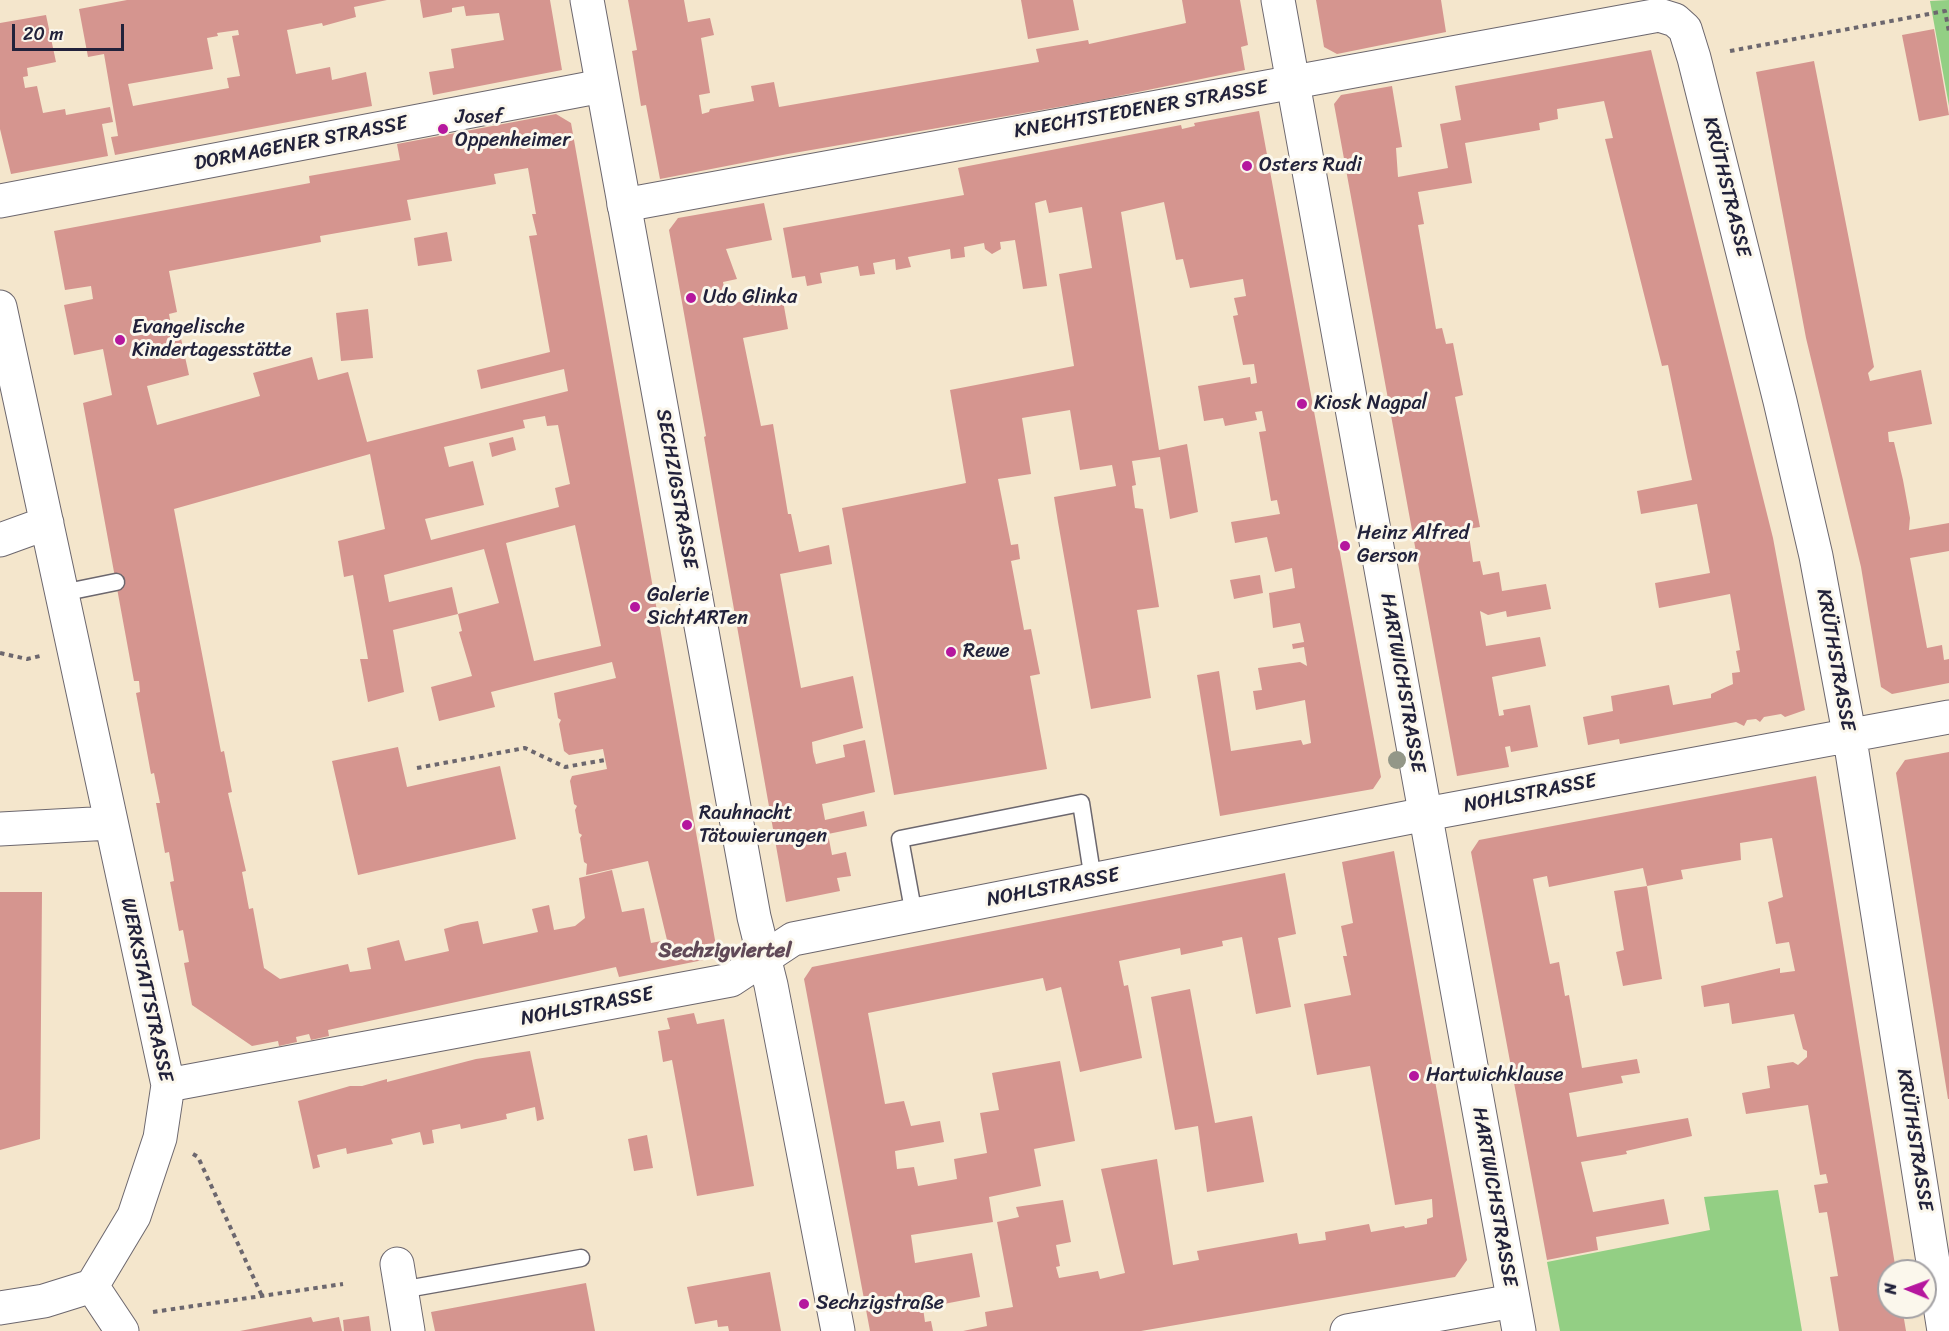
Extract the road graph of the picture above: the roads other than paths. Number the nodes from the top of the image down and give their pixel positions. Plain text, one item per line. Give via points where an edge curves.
1 (586, 0) edge
2 (1278, 0) edge
3 (1659, 15) joint
4 (1293, 82) junction
5 (602, 86) junction
6 (0, 201) edge
7 (624, 205) junction
8 (0, 307) edge
9 (47, 524) junction
10 (0, 540) edge
11 (116, 582) dead end
12 (62, 593) junction
13 (1949, 717) edge
14 (1849, 733) junction
15 (1426, 814) junction
16 (111, 823) junction
17 (0, 829) edge
18 (1093, 880) junction
19 (914, 915) junction
20 (764, 959) junction
21 (168, 1085) junction
22 (1938, 1225) edge
23 (581, 1258) dead end
24 (399, 1277) joint
25 (92, 1286) junction
26 (0, 1308) edge
27 (1516, 1316) edge
28 (118, 1324) edge
29 (408, 1331) edge
30 (838, 1331) edge
31 (1347, 1331) edge
32 (1944, 1331) edge

1 - 5 street, SECHZIGSTRASSE
2 - 4 street, HARTWICHSTRASSE
3 - 4 street, KNECHTSTEDENER STRASSE
3 - 14 street, KRÜTHSTRASSE via 1676,20 1685,29 1694,58 1811,534
4 - 7 street, KNECHTSTEDENER STRASSE
4 - 15 street, HARTWICHSTRASSE
5 - 6 street, DORMAGENER STRASSE
5 - 7 street, SECHZIGSTRASSE
7 - 20 street, SECHZIGSTRASSE
8 - 9 street, WERKSTATTSTRASSE
9 - 10 street
9 - 12 street, WERKSTATTSTRASSE
11 - 12 lane
12 - 16 street, WERKSTATTSTRASSE
13 - 14 street, NOHLSTRASSE
14 - 15 street, NOHLSTRASSE
14 - 22 street, KRÜTHSTRASSE
15 - 18 street, NOHLSTRASSE
15 - 27 street, HARTWICHSTRASSE
16 - 17 street
16 - 21 street, WERKSTATTSTRASSE
18 - 19 street, NOHLSTRASSE
18 - 19 lane via 1081,803 900,838
19 - 20 street, NOHLSTRASSE via 793,939
20 - 21 street, NOHLSTRASSE via 731,980
20 - 30 street, SECHZIGSTRASSE
21 - 25 street, WERKSTATTSTRASSE via 160,1138 134,1216
22 - 32 street, KRÜTHSTRASSE
23 - 24 lane
24 - 29 street
25 - 26 street via 44,1301
25 - 28 street
27 - 31 street

